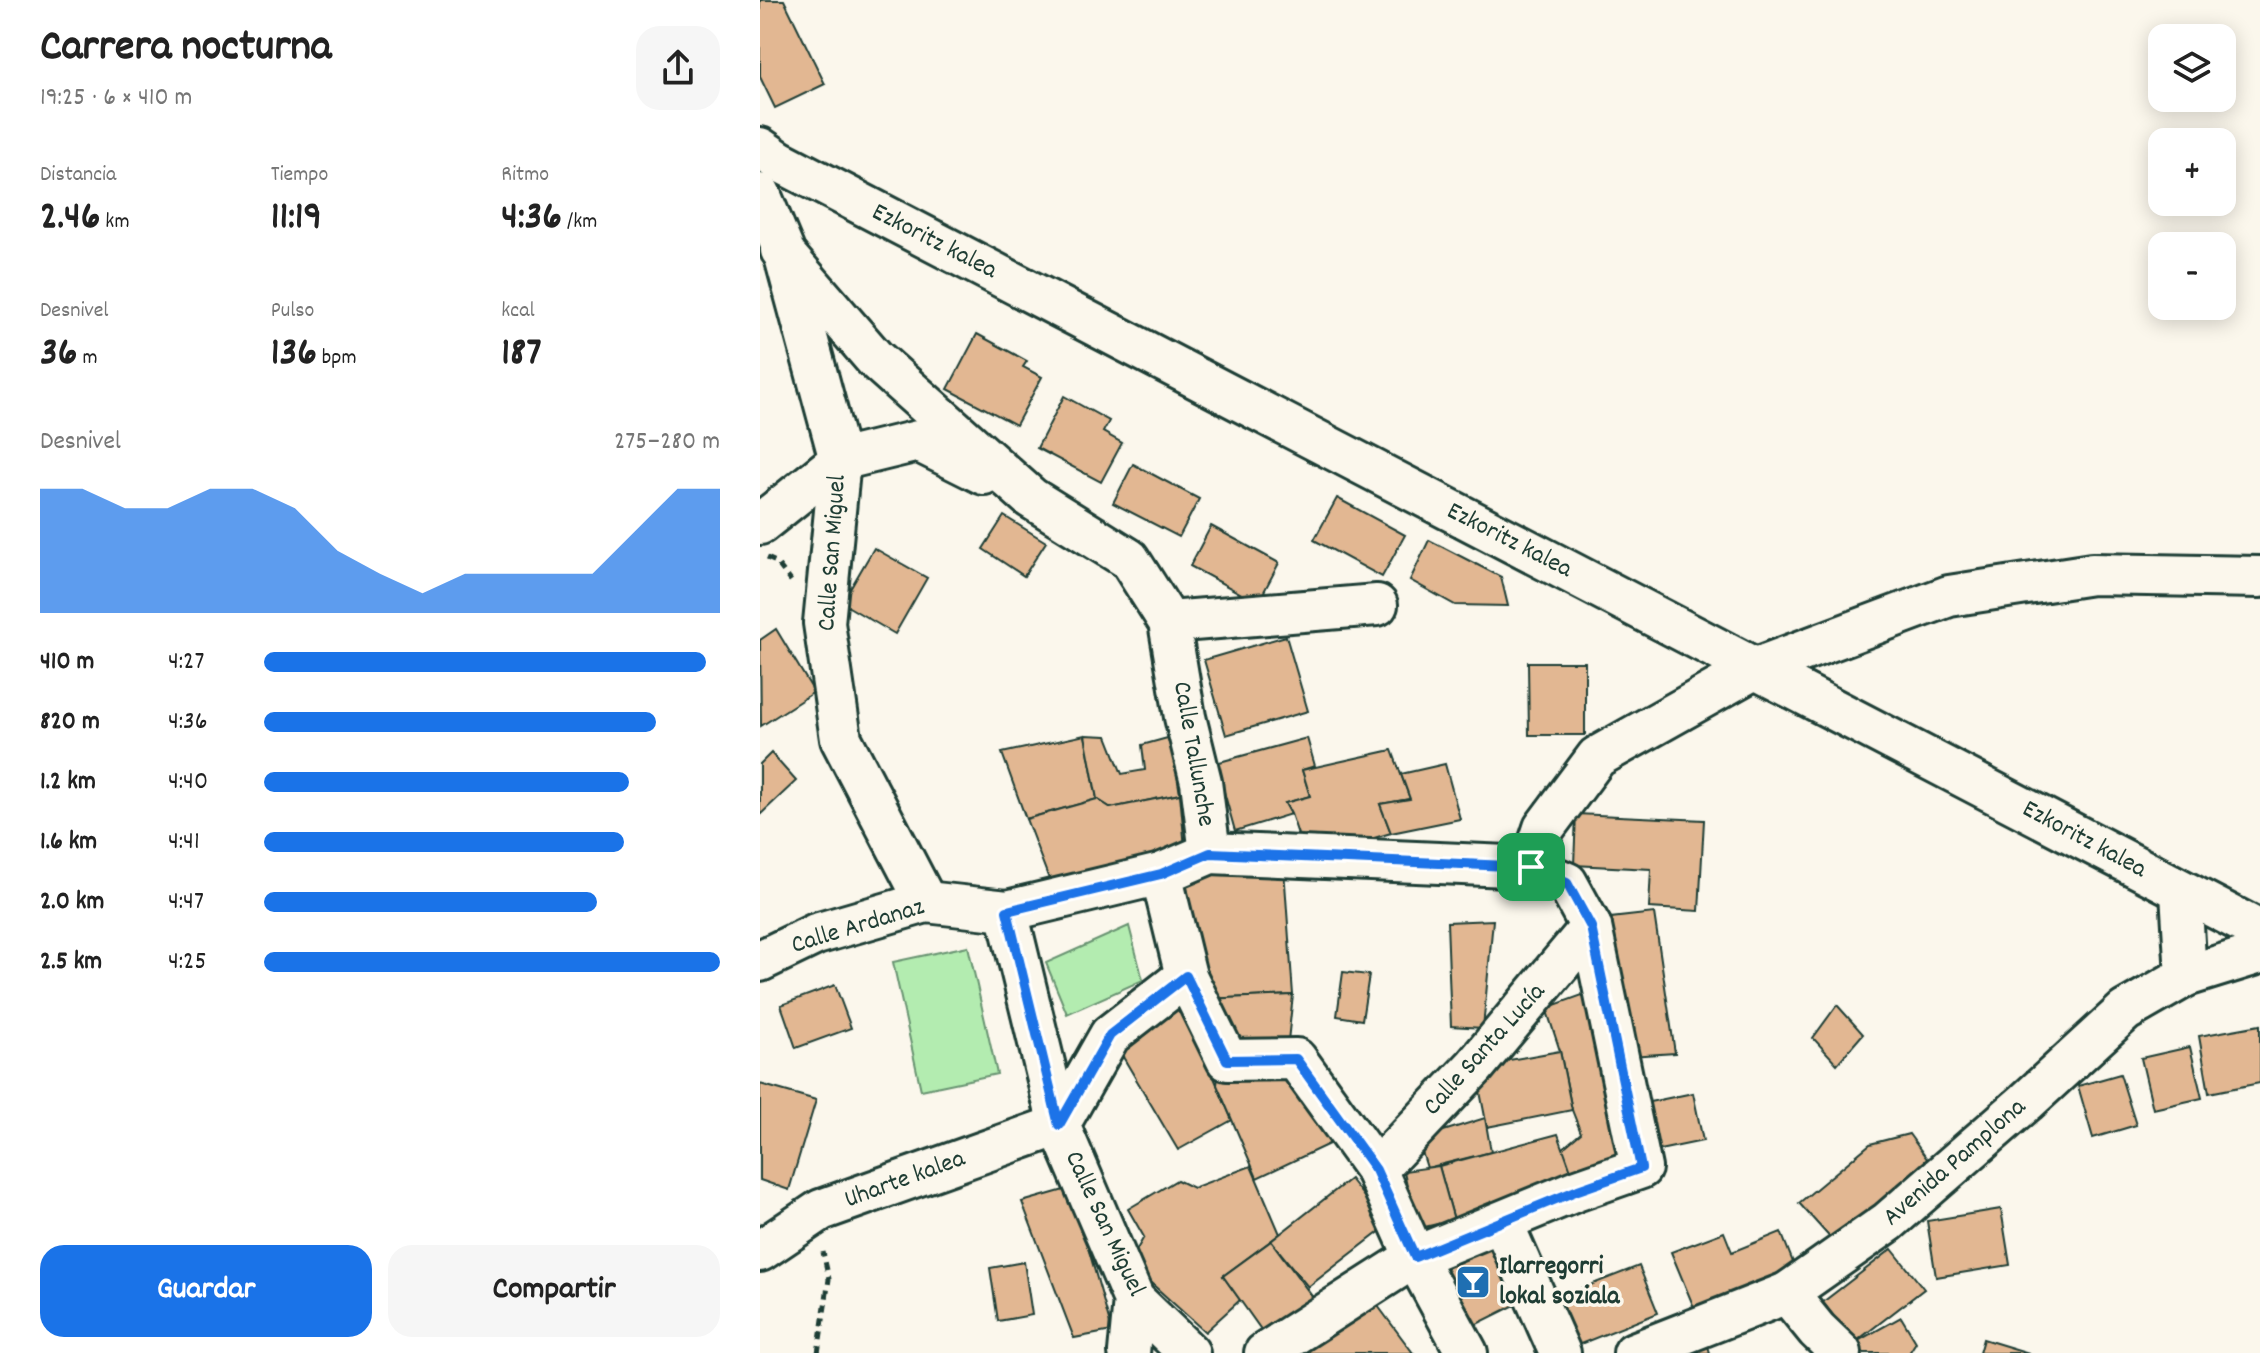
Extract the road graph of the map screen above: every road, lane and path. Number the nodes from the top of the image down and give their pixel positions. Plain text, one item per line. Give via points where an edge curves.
1 (760, 148) edge
2 (760, 194) edge
3 (781, 250) junction
4 (840, 460) junction
5 (1031, 498) junction
6 (760, 524) edge
7 (2260, 577) edge
8 (1377, 605) dead end
9 (1169, 622) junction
10 (1754, 669) junction
11 (1210, 853) junction
12 (1531, 867) junction
13 (1161, 874) junction
14 (2181, 892) junction
15 (926, 902) junction
16 (1007, 911) junction
17 (1591, 927) junction
18 (2260, 931) edge
19 (2260, 953) edge
20 (760, 961) edge
21 (1186, 976) junction
22 (2186, 976) junction
23 (1059, 1125) junction
24 (1376, 1170) junction
25 (805, 1220) junction
26 (1502, 1222) junction
27 (760, 1251) edge
28 (1415, 1257) junction
29 (1787, 1293) junction
30 (1134, 1300) junction
31 (818, 1353) edge
32 (1129, 1353) edge
33 (1189, 1353) edge
34 (1265, 1353) edge
35 (1467, 1353) edge
36 (1560, 1353) edge
37 (1634, 1353) edge
38 (1841, 1353) edge

1 - 10 street, Ezkoritz kalea
2 - 3 street, Calle San Miguel
3 - 4 street, Calle San Miguel
3 - 5 street, Calle Tallunche via 875,359
4 - 5 street, Calle Tallunche via 918,441
4 - 6 street, Calle Tallunche
4 - 15 street, Calle San Miguel via 824,623 841,739
5 - 9 street, Calle Tallunche via 1129,559
7 - 10 street via 2092,574 1949,596
8 - 9 street
9 - 11 street, Calle Tallunche
10 - 12 street via 1597,757 1544,828
10 - 14 street, Ezkoritz kalea
11 - 12 street, Calle Tallunche
11 - 13 street, Calle Ardanaz
12 - 17 street, Calle Tallunche via 1567,883
13 - 16 street, Calle Ardanaz
13 - 21 street
14 - 18 street, Ezkoritz kalea
14 - 22 street
15 - 16 street, Calle Ardanaz
15 - 20 street, Calle Ardanaz via 816,934
16 - 23 street, Calle San Miguel
17 - 24 street, Calle Santa Lucía via 1475,1066
17 - 26 street via 1641,1168
19 - 22 street, Avenida Pamplona
21 - 23 street via 1110,1035
21 - 24 street via 1227,1060 1296,1059
22 - 29 street, Avenida Pamplona via 2125,1011 1888,1222
23 - 25 street, Uharte kalea
23 - 30 street, Calle San Miguel
24 - 28 street
25 - 27 street, Uharte kalea
25 - 31 path via 829,1279
26 - 28 street
26 - 36 street
28 - 34 street
28 - 35 street
29 - 37 street, Avenida Pamplona
29 - 38 street
30 - 32 street
30 - 33 street, Calle San Miguel

